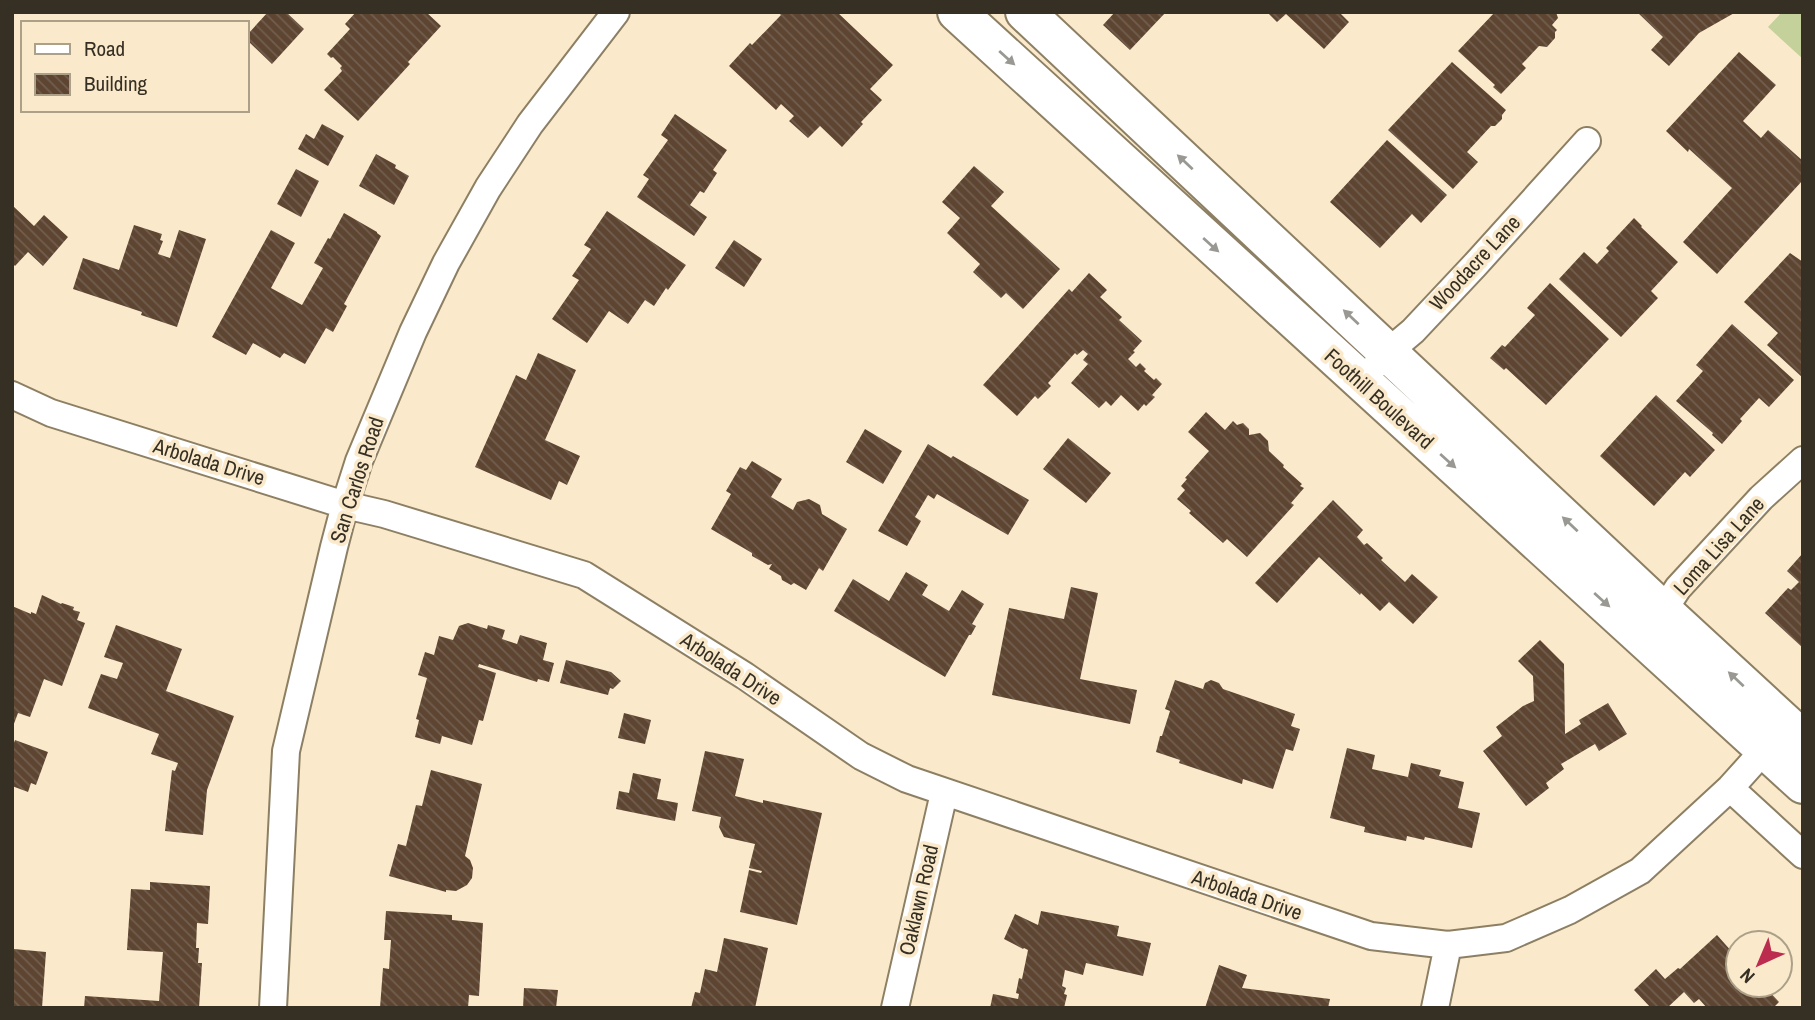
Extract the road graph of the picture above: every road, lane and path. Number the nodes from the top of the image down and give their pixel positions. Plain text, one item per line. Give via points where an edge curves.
1 (616, 12) edge
2 (957, 12) edge
3 (1024, 12) edge
4 (1587, 141) dead end
5 (1388, 352) junction
6 (1361, 382) junction
7 (12, 395) edge
8 (1803, 460) edge
9 (345, 505) junction
10 (1651, 623) junction
11 (1784, 738) edge
12 (1803, 784) edge
13 (1730, 788) junction
14 (944, 793) junction
15 (1803, 855) edge
16 (1448, 945) junction
17 (273, 1008) edge
18 (895, 1008) edge
19 (1435, 1008) edge

1 - 9 street, San Carlos Road via 530,124 452,253 413,331
2 -> 6 main road, Foothill Boulevard
5 -> 3 main road, Foothill Boulevard
4 - 5 street, Woodacre Lane via 1413,331
5 - 6 street, Woodacre Lane
10 -> 5 main road, Foothill Boulevard
6 -> 10 main road, Foothill Boulevard
7 - 9 street, Arbolada Drive via 51,413
8 - 10 street, Loma Lisa Lane via 1761,498
9 - 14 street, Arbolada Drive via 584,575 745,676 861,756
9 - 17 street, San Carlos Road via 286,751
10 - 11 main road, Foothill Boulevard
11 - 12 main road, Foothill Boulevard
11 - 13 street, Arbolada Drive
13 - 15 street
13 - 16 street, Arbolada Drive via 1640,871 1570,910 1506,938
14 - 16 street, Arbolada Drive via 1371,936
14 - 18 street, Oaklawn Road
16 - 19 street

